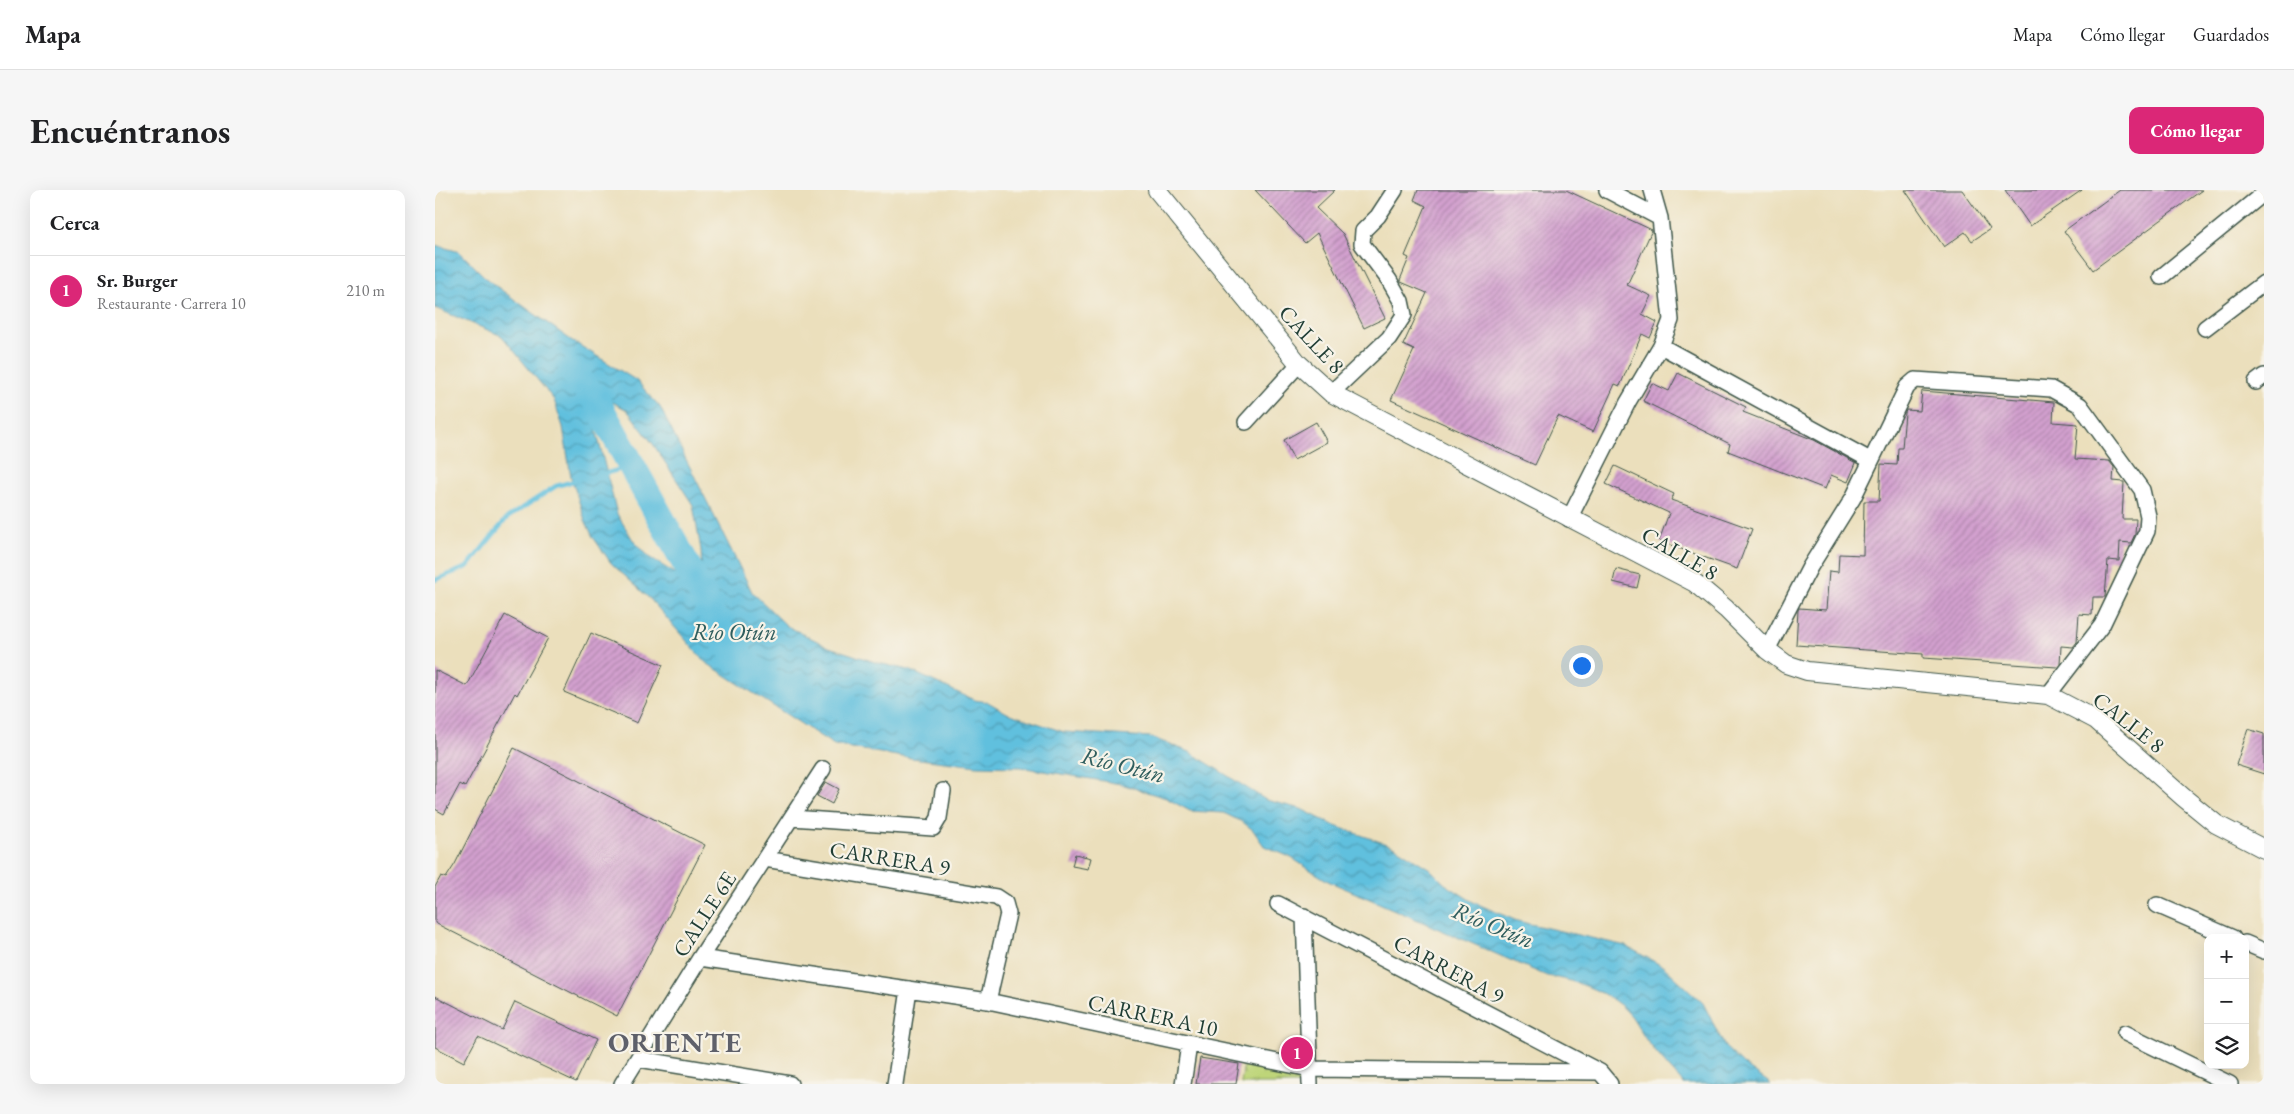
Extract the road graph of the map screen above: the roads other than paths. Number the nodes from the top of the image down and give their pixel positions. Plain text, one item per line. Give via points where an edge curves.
1 (1157, 190) edge
2 (1395, 190) edge
3 (1607, 190) edge
4 (1651, 190) edge
5 (2264, 193) edge
6 (1660, 218) junction
7 (2161, 276) dead end
8 (2264, 283) edge
9 (2205, 328) dead end
10 (1661, 346) junction
11 (1299, 364) junction
12 (1331, 393) junction
13 (1246, 422) dead end
14 (1870, 460) junction
15 (1569, 519) junction
16 (1767, 650) junction
17 (2048, 695) junction
18 (823, 769) dead end
19 (943, 791) dead end
20 (793, 818) junction
21 (2264, 849) edge
22 (765, 859) junction
23 (1277, 904) dead end
24 (2157, 905) dead end
25 (1304, 916) junction
26 (2224, 934) edge
27 (2249, 945) edge
28 (2264, 951) edge
29 (700, 958) junction
30 (909, 989) junction
31 (988, 1001) junction
32 (2125, 1033) dead end
33 (1189, 1045) junction
34 (639, 1059) junction
35 (1310, 1076) edge
36 (1600, 1078) edge
37 (622, 1084) edge
38 (790, 1084) edge
39 (895, 1084) edge
40 (1183, 1084) edge
41 (1610, 1084) edge
42 (2230, 1084) edge

1 - 11 street, CALLE 8
2 - 12 street via 1378,216 1363,231 1362,244 1389,280 1401,301 1404,315 1389,338
3 - 6 street
4 - 6 street
5 - 7 street
6 - 10 street via 1671,320
8 - 9 street
10 - 14 street
10 - 15 street via 1624,410
11 - 12 street, CALLE 8
11 - 13 street
12 - 15 street, CALLE 8
14 - 16 street via 1853,498 1810,567
14 - 17 street via 1907,387 1915,380 2051,389 2080,405 2142,490 2148,516 2147,531 2102,625
15 - 16 street, CALLE 8 via 1695,583
16 - 17 street, CALLE 8 via 1786,664 1807,671
17 - 21 street, CALLE 8 via 2096,720 2216,824
18 - 20 street, CALLE 6E
19 - 20 street via 939,818 933,828
20 - 22 street, CALLE 6E
22 - 29 street, CALLE 6E
22 - 31 street, CARRERA 9 via 996,897 1005,903 1008,914
23 - 25 street, CARRERA 9
24 - 26 street
25 - 35 street
25 - 36 street, CARRERA 9
27 - 28 street
29 - 30 street, CARRERA 10
29 - 34 street, CALLE 6E
30 - 31 street, CARRERA 10
30 - 39 street
31 - 33 street, CARRERA 10
32 - 42 street
33 - 35 street, CARRERA 10
33 - 40 street
34 - 37 street, CALLE 6E
34 - 38 street
35 - 36 street, CARRERA 10
36 - 41 street, CARRERA 9

